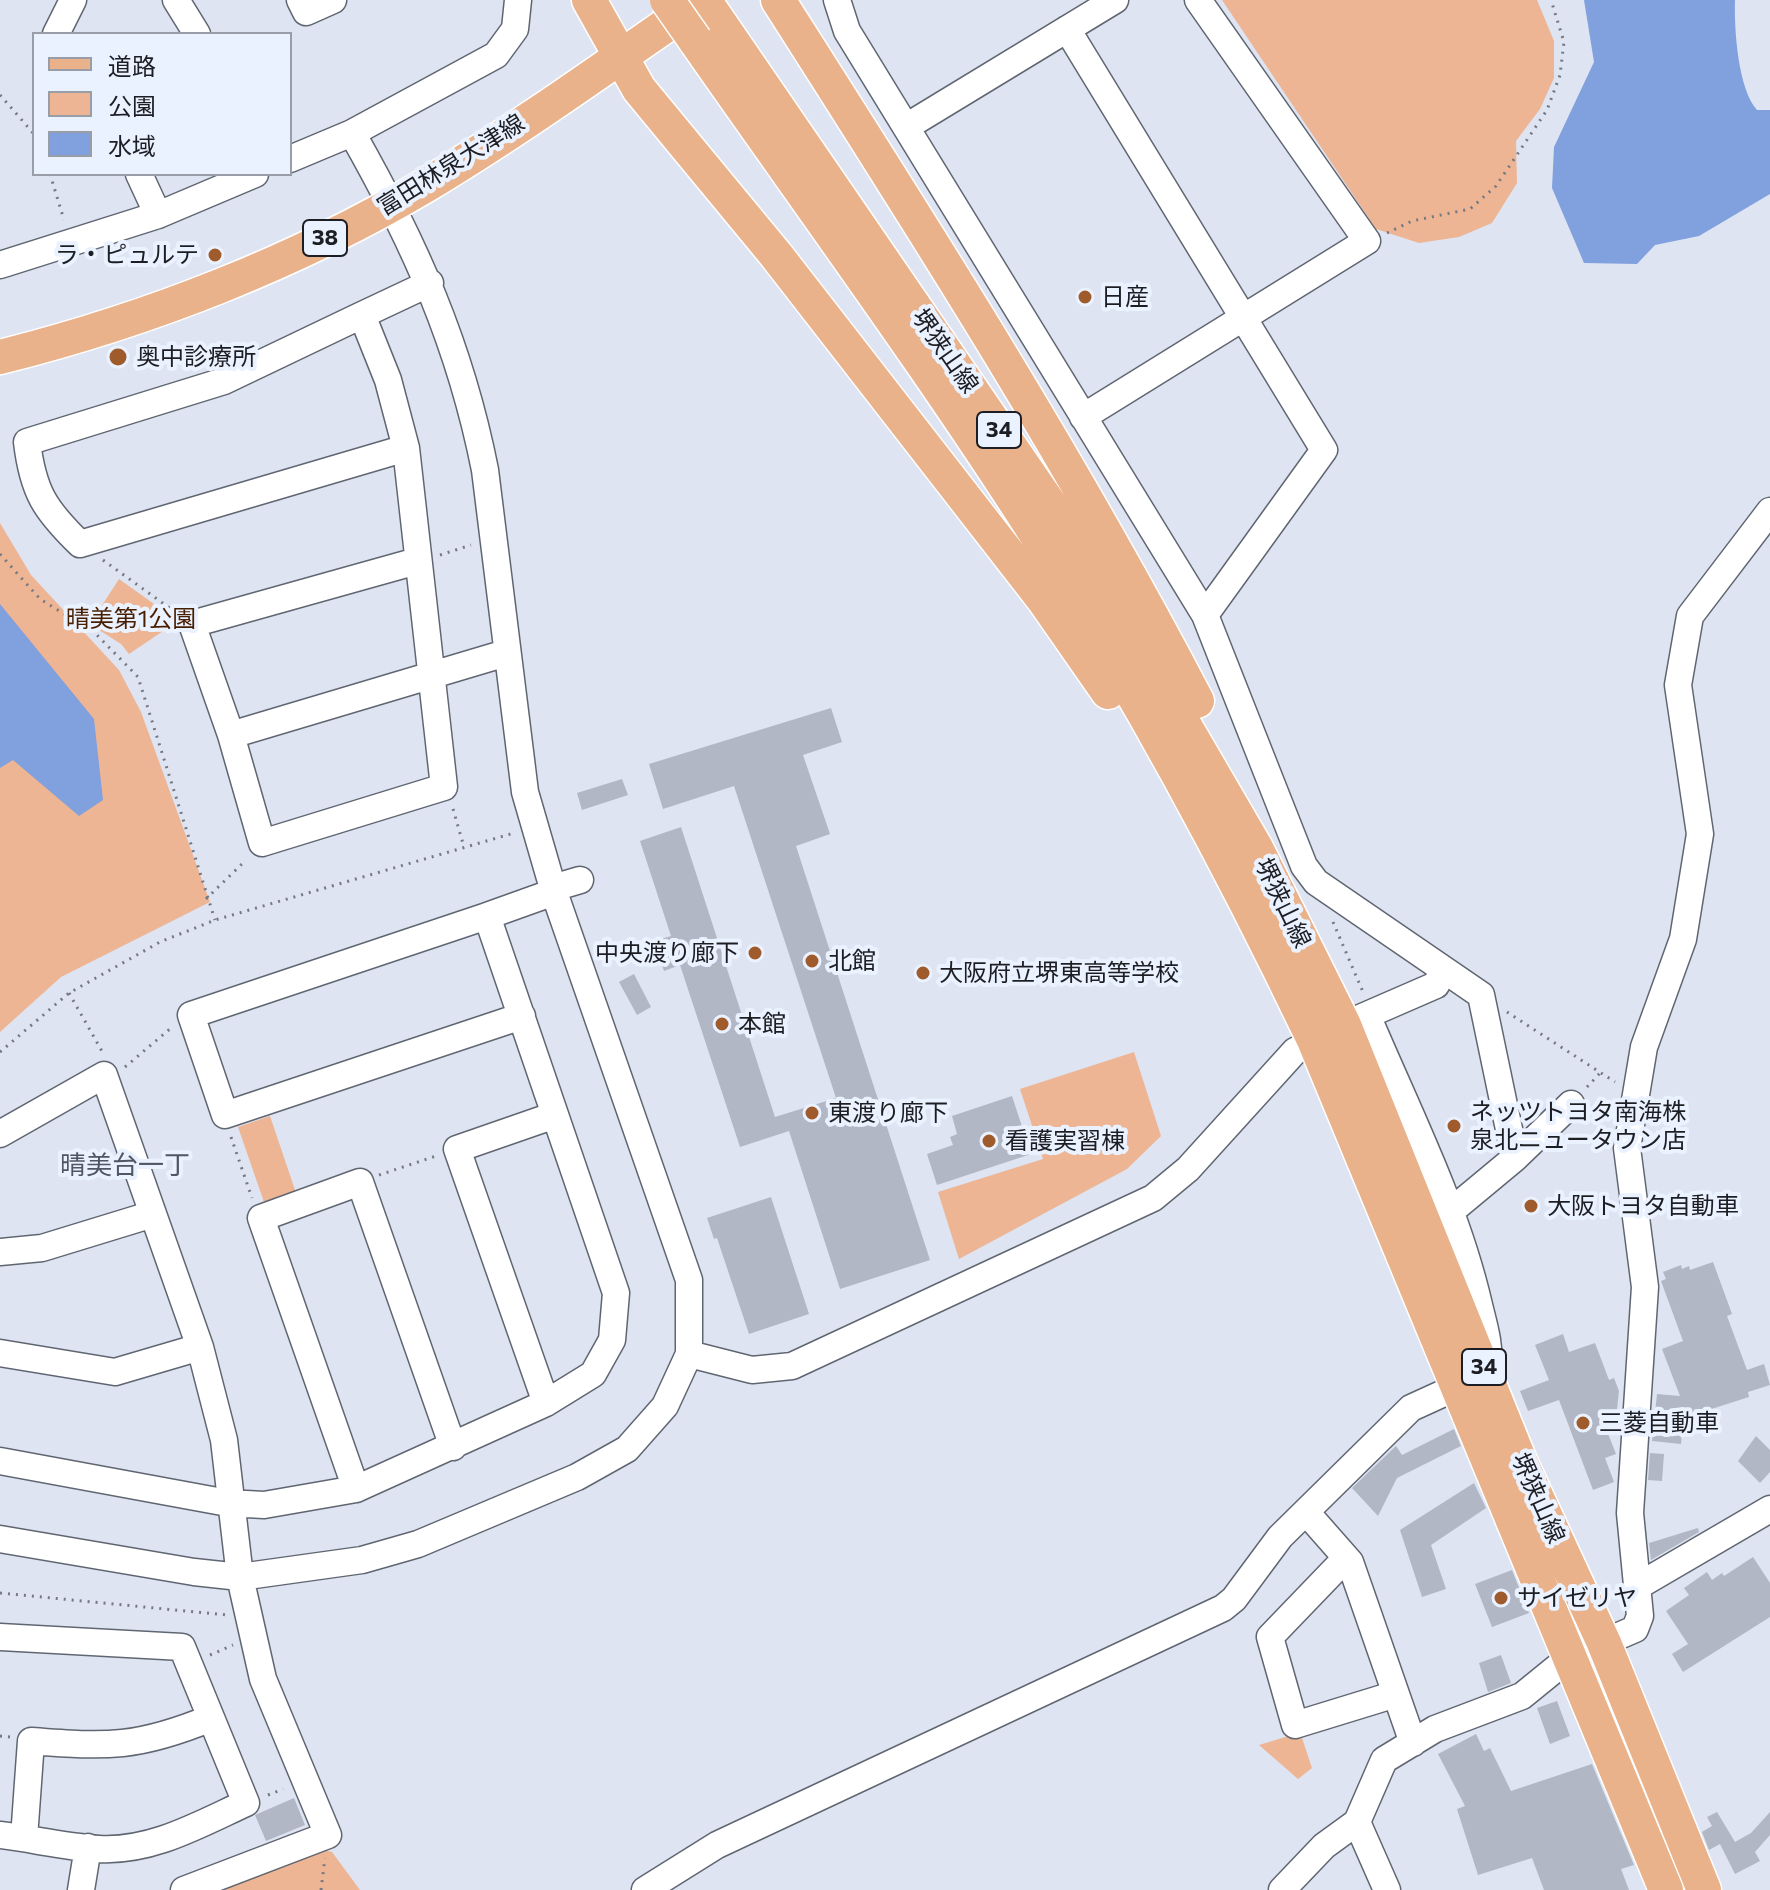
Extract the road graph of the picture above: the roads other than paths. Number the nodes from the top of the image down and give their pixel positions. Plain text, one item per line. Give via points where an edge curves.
1 (73, 0) edge
2 (176, 0) edge
3 (300, 0) edge
4 (333, 0) edge
5 (518, 0) edge
6 (589, 0) edge
7 (667, 0) edge
8 (778, 0) edge
9 (837, 0) edge
10 (1115, 0) edge
11 (1198, 0) edge
12 (705, 16) edge
13 (1067, 29) junction
14 (57, 32) edge
15 (196, 32) edge
16 (619, 57) junction
17 (906, 127) junction
18 (352, 133) junction
19 (292, 158) edge
20 (140, 176) edge
21 (250, 176) edge
22 (392, 204) junction
23 (158, 215) junction
24 (0, 265) edge
25 (430, 283) junction
26 (362, 315) junction
27 (1246, 316) junction
28 (0, 357) edge
29 (1083, 417) junction
30 (406, 448) junction
31 (1770, 511) edge
32 (417, 561) junction
33 (1205, 615) junction
34 (506, 653) junction
35 (430, 675) junction
36 (231, 735) junction
37 (1256, 848) junction
38 (1222, 857) junction
39 (580, 880) dead end
40 (554, 890) junction
41 (487, 916) junction
42 (1443, 970) junction
43 (1359, 1014) junction
44 (522, 1016) junction
45 (1314, 1040) junction
46 (1571, 1104) dead end
47 (555, 1115) junction
48 (0, 1134) edge
49 (1515, 1158) junction
50 (1450, 1212) junction
51 (153, 1214) junction
52 (0, 1252) edge
53 (200, 1347) junction
54 (0, 1353) edge
55 (689, 1354) junction
56 (1472, 1380) junction
57 (546, 1403) junction
58 (453, 1447) junction
59 (0, 1461) edge
60 (356, 1489) junction
61 (228, 1503) junction
62 (1770, 1509) edge
63 (1306, 1512) junction
64 (0, 1539) edge
65 (1346, 1558) junction
66 (240, 1577) junction
67 (1638, 1586) junction
68 (0, 1637) edge
69 (1604, 1643) junction
70 (1570, 1657) junction
71 (1396, 1694) junction
72 (211, 1718) junction
73 (1413, 1743) junction
74 (1357, 1822) junction
75 (12, 1836) edge
76 (88, 1847) junction
77 (1658, 1883) edge
78 (81, 1890) edge
79 (184, 1890) edge
80 (645, 1890) edge
81 (1282, 1890) edge
82 (1387, 1890) edge
83 (1704, 1890) edge

1 - 14 street
2 - 15 street
3 - 4 street via 306,12
5 - 18 street via 515,29 496,55
6 - 16 main road
7 - 12 main road, 堺狭山線 / 34, bridge
8 - 37 main road via 935,246 1135,584 1236,776
9 - 17 street via 847,31
10 - 13 street
11 - 27 street via 1367,241
12 - 16 main road, 富田林泉大津線 / 38
12 - 37 main road, 堺狭山線 / 34 via 1090,563
12 - 38 main road, 堺狭山線 / 34 via 1037,535
13 - 17 street
13 - 27 street
16 - 22 main road, 富田林泉大津線 / 38
16 - 38 main road via 1044,600
17 - 29 street
18 - 19 street
18 - 22 street
20 - 23 street
21 - 23 street
22 - 25 street
22 - 28 main road, 富田林泉大津線 / 38 via 184,299
23 - 24 street
25 - 26 street
25 - 34 street via 475,419
26 - 30 street via 388,380
26 - 30 street via 224,381 27,442 31,478 49,514 80,544
27 - 29 street
27 - 33 street via 1324,450
29 - 33 street
30 - 32 street
31 - 67 street via 1690,616 1678,685 1700,834 1683,939 1644,1047 1627,1148 1645,1287 1630,1513
32 - 35 street
32 - 36 street via 192,624
33 - 42 street via 1304,866 1316,882
34 - 35 street
34 - 40 street via 523,781
35 - 36 street
35 - 36 street via 444,787 262,843
37 - 43 main road, 堺狭山線 / 34
38 - 45 main road, 堺狭山線 / 34
39 - 40 street
40 - 41 street
40 - 55 street via 689,1280
41 - 44 street
41 - 44 street via 191,1015 225,1115
42 - 43 street via 1436,985
42 - 49 street via 1481,995
43 - 45 street
43 - 50 street
43 - 56 main road, 堺狭山線 / 34
44 - 47 street
45 - 55 street via 1295,1051 1188,1169 1153,1198 792,1366 752,1370
45 - 56 main road, 堺狭山線 / 34
46 - 49 street
47 - 57 street via 616,1293 612,1340 593,1374
47 - 57 street via 457,1149
48 - 51 street via 106,1079
49 - 50 street
50 - 56 street via 1490,1348
51 - 52 street via 42,1248
51 - 53 street
53 - 54 street via 115,1372
53 - 61 street via 224,1440
55 - 66 street via 665,1406 627,1449 577,1477 418,1544 362,1560
56 - 63 street via 1411,1408
56 - 69 main road, 堺狭山線 / 34 via 1520,1461
56 - 70 main road, 堺狭山線 / 34
57 - 58 street
58 - 60 street
58 - 60 street via 360,1182 261,1218
59 - 61 street
60 - 61 street via 264,1505
61 - 66 street
62 - 67 street
63 - 65 street
63 - 80 street via 1223,1608 717,1845
64 - 66 street
65 - 71 street
65 - 71 street via 1270,1637 1295,1725
66 - 79 street via 263,1679 328,1835
67 - 69 street via 1640,1616 1635,1629
68 - 72 street via 182,1647
69 - 70 street
69 - 83 main road, 堺狭山線 / 34
70 - 73 street via 1522,1696 1435,1729
70 - 77 main road, 堺狭山線 / 34
71 - 73 street
72 - 75 street via 131,1745 31,1741
72 - 76 street via 246,1803 169,1838 135,1846
73 - 74 street via 1384,1760
74 - 81 street via 1324,1846
74 - 82 street
75 - 76 street
76 - 78 street

